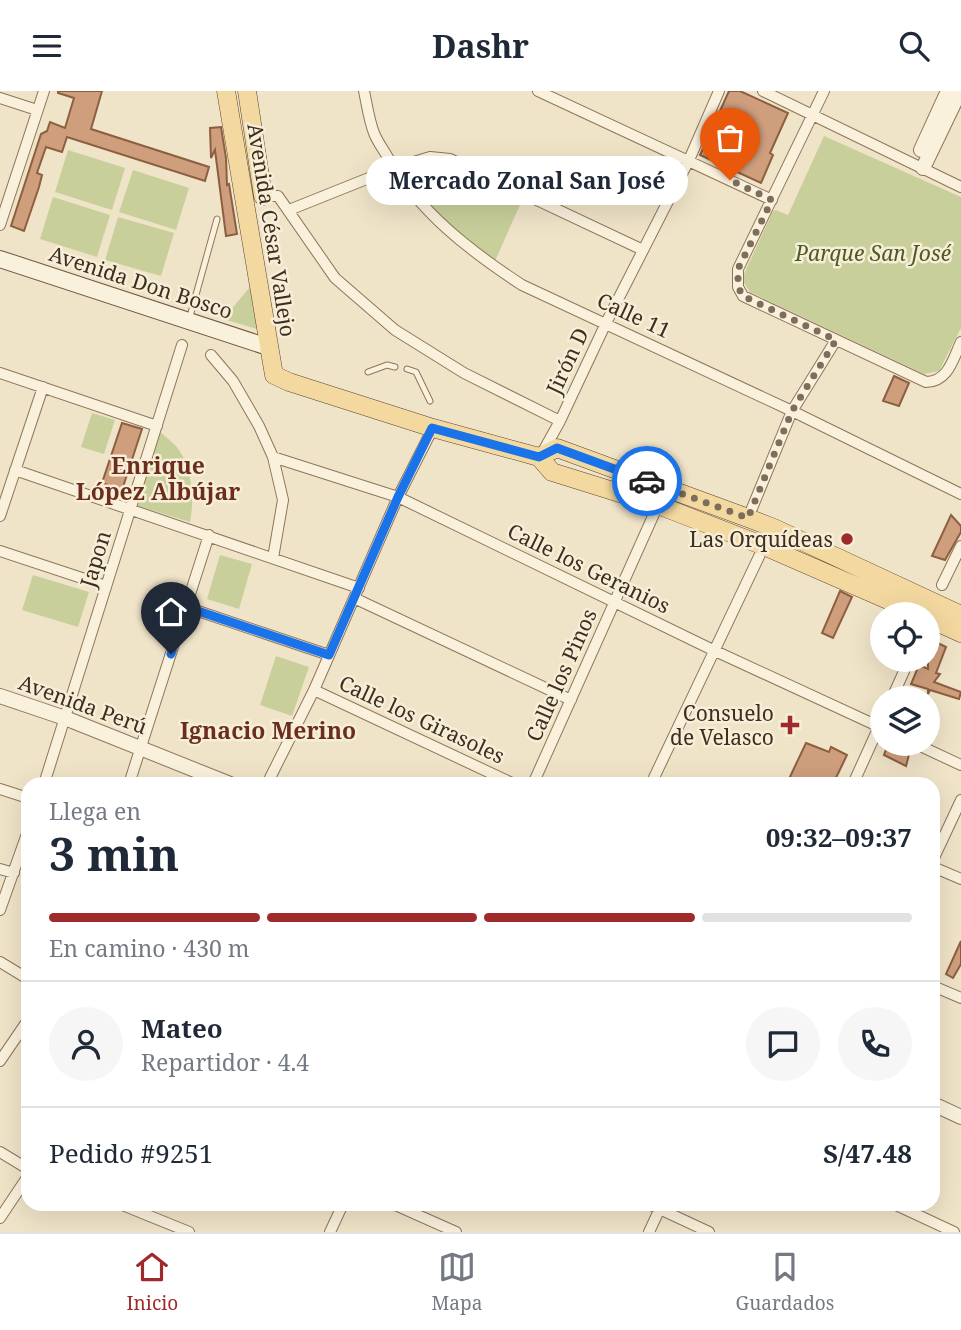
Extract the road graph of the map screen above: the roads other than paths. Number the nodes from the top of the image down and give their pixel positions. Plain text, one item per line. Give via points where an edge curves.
1 (44, 91) edge
2 (226, 91) edge
3 (247, 91) edge
4 (364, 91) edge
5 (538, 91) edge
6 (719, 91) edge
7 (763, 91) edge
8 (824, 91) edge
9 (948, 91) edge
10 (960, 91) edge
11 (0, 98) edge
12 (37, 110) junction
13 (813, 115) junction
14 (689, 160) junction
15 (918, 166) junction
16 (394, 169) junction
17 (961, 187) edge
18 (263, 196) joint
19 (772, 200) junction
20 (289, 210) junction
21 (217, 219) dead end
22 (0, 225) edge
23 (643, 250) junction
24 (0, 259) edge
25 (189, 321) junction
26 (606, 323) junction
27 (836, 340) junction
28 (961, 342) edge
29 (182, 345) dead end
30 (268, 347) junction
31 (211, 355) dead end
32 (395, 367) dead end
33 (407, 369) dead end
34 (368, 372) dead end
35 (0, 373) edge
36 (43, 387) junction
37 (430, 401) dead end
38 (792, 411) junction
39 (560, 421) junction
40 (157, 426) junction
41 (432, 428) junction
42 (273, 457) junction
43 (539, 457) junction
44 (15, 470) junction
45 (961, 494) edge
46 (398, 497) junction
47 (658, 505) junction
48 (130, 510) junction
49 (0, 516) edge
50 (748, 518) junction
51 (209, 535) junction
52 (764, 546) junction
53 (961, 546) edge
54 (0, 551) edge
55 (274, 558) junction
56 (942, 585) dead end
57 (106, 586) junction
58 (357, 593) junction
59 (615, 602) junction
60 (892, 602) edge
61 (910, 602) edge
62 (186, 607) junction
63 (940, 614) edge
64 (961, 615) edge
65 (940, 619) edge
66 (961, 633) edge
67 (713, 650) junction
68 (329, 655) junction
69 (314, 690) junction
70 (0, 696) edge
71 (571, 700) junction
72 (65, 718) junction
73 (870, 720) edge
74 (142, 748) junction
75 (870, 748) edge
76 (940, 755) edge
77 (961, 765) edge
78 (46, 777) edge
79 (132, 777) edge
80 (213, 777) edge
81 (270, 777) edge
82 (499, 777) edge
83 (536, 777) edge
84 (654, 777) edge
85 (856, 777) edge
86 (0, 789) edge
87 (21, 796) edge
88 (961, 800) edge
89 (940, 845) edge
90 (21, 852) edge
91 (0, 869) edge
92 (940, 870) edge
93 (14, 873) junction
94 (961, 879) edge
95 (0, 910) edge
96 (0, 962) edge
97 (21, 975) edge
98 (940, 989) edge
99 (961, 998) edge
100 (21, 1030) edge
101 (0, 1060) edge
102 (940, 1107) edge
103 (961, 1117) edge
104 (0, 1152) edge
105 (21, 1165) edge
106 (21, 1186) edge
107 (137, 1211) edge
108 (339, 1211) edge
109 (409, 1211) edge
110 (655, 1211) edge
111 (667, 1211) edge
112 (909, 1211) edge
113 (0, 1218) edge
114 (189, 1232) edge
115 (330, 1232) edge
116 (456, 1232) edge
117 (649, 1232) edge
118 (709, 1232) edge
119 (954, 1232) edge

1 - 12 street
2 - 30 main road, Avenida César Vallejo
3 - 18 main road, Avenida César Vallejo
4 - 16 street, Calle 11 via 374,134
5 - 14 street
6 - 14 street, Jirón D
7 - 13 street
8 - 13 street
9 - 15 street
10 - 15 street
11 - 12 street
12 - 22 street
13 - 15 street
13 - 19 street
14 - 19 street
14 - 23 street, Jirón D
15 - 17 street
16 - 20 street
16 - 23 street via 430,157 450,159
16 - 26 street, Calle 11 via 442,225 494,267 522,285
18 - 20 street via 278,196
19 - 27 street via 738,269 738,287 743,296
20 - 39 street via 335,278 395,330 464,373
21 - 25 lane
23 - 26 street, Jirón D
24 - 25 main road, Avenida Don Bosco
25 - 30 main road, Avenida Don Bosco
26 - 38 street, Calle 11
26 - 39 street, Jirón D
27 - 28 street via 926,382 945,375
27 - 38 street
29 - 40 street, Japon
30 - 41 main road, Avenida César Vallejo via 274,375
31 - 42 street via 233,381
32 - 34 lane
33 - 37 lane via 416,372
35 - 36 street
36 - 40 street
36 - 44 street
38 - 45 street, Calle 11
38 - 50 street
39 - 43 street, Jirón D
40 - 48 street, Japon
41 - 43 main road
41 - 46 street
42 - 46 street, Calle los Geranios
42 - 55 street via 283,500
43 - 47 main road via 552,472
43 - 50 main road via 557,448
44 - 48 street
44 - 49 street
46 - 58 street
46 - 59 street, Calle los Geranios
47 - 52 main road
47 - 59 street, Calle los Pinos
48 - 51 street
48 - 57 street, Japon
50 - 61 main road
51 - 55 street
51 - 62 street
52 - 60 main road
52 - 67 street
53 - 56 street
54 - 57 street
55 - 58 street
57 - 72 street, Japon
58 - 68 street
58 - 71 street
59 - 67 street, Calle los Geranios
59 - 71 street, Calle los Pinos
62 - 68 street
62 - 74 street
63 - 64 main road
65 - 66 main road
67 - 73 street, Calle los Geranios
67 - 84 street
68 - 69 street
69 - 81 street
69 - 82 street, Calle los Girasoles
70 - 72 street, Avenida Perú
71 - 83 street, Calle los Pinos
72 - 74 street, Avenida Perú
72 - 78 street, Japon
74 - 79 street
74 - 80 street, Avenida Perú
75 - 85 street
76 - 77 street
86 - 87 street
88 - 89 street
90 - 93 street
91 - 93 street
92 - 94 street
93 - 95 street
96 - 97 street
98 - 99 street
100 - 101 street
102 - 103 street
104 - 105 street
106 - 113 street
107 - 114 street
108 - 115 street
109 - 116 street
110 - 117 street
111 - 118 street
112 - 119 street

